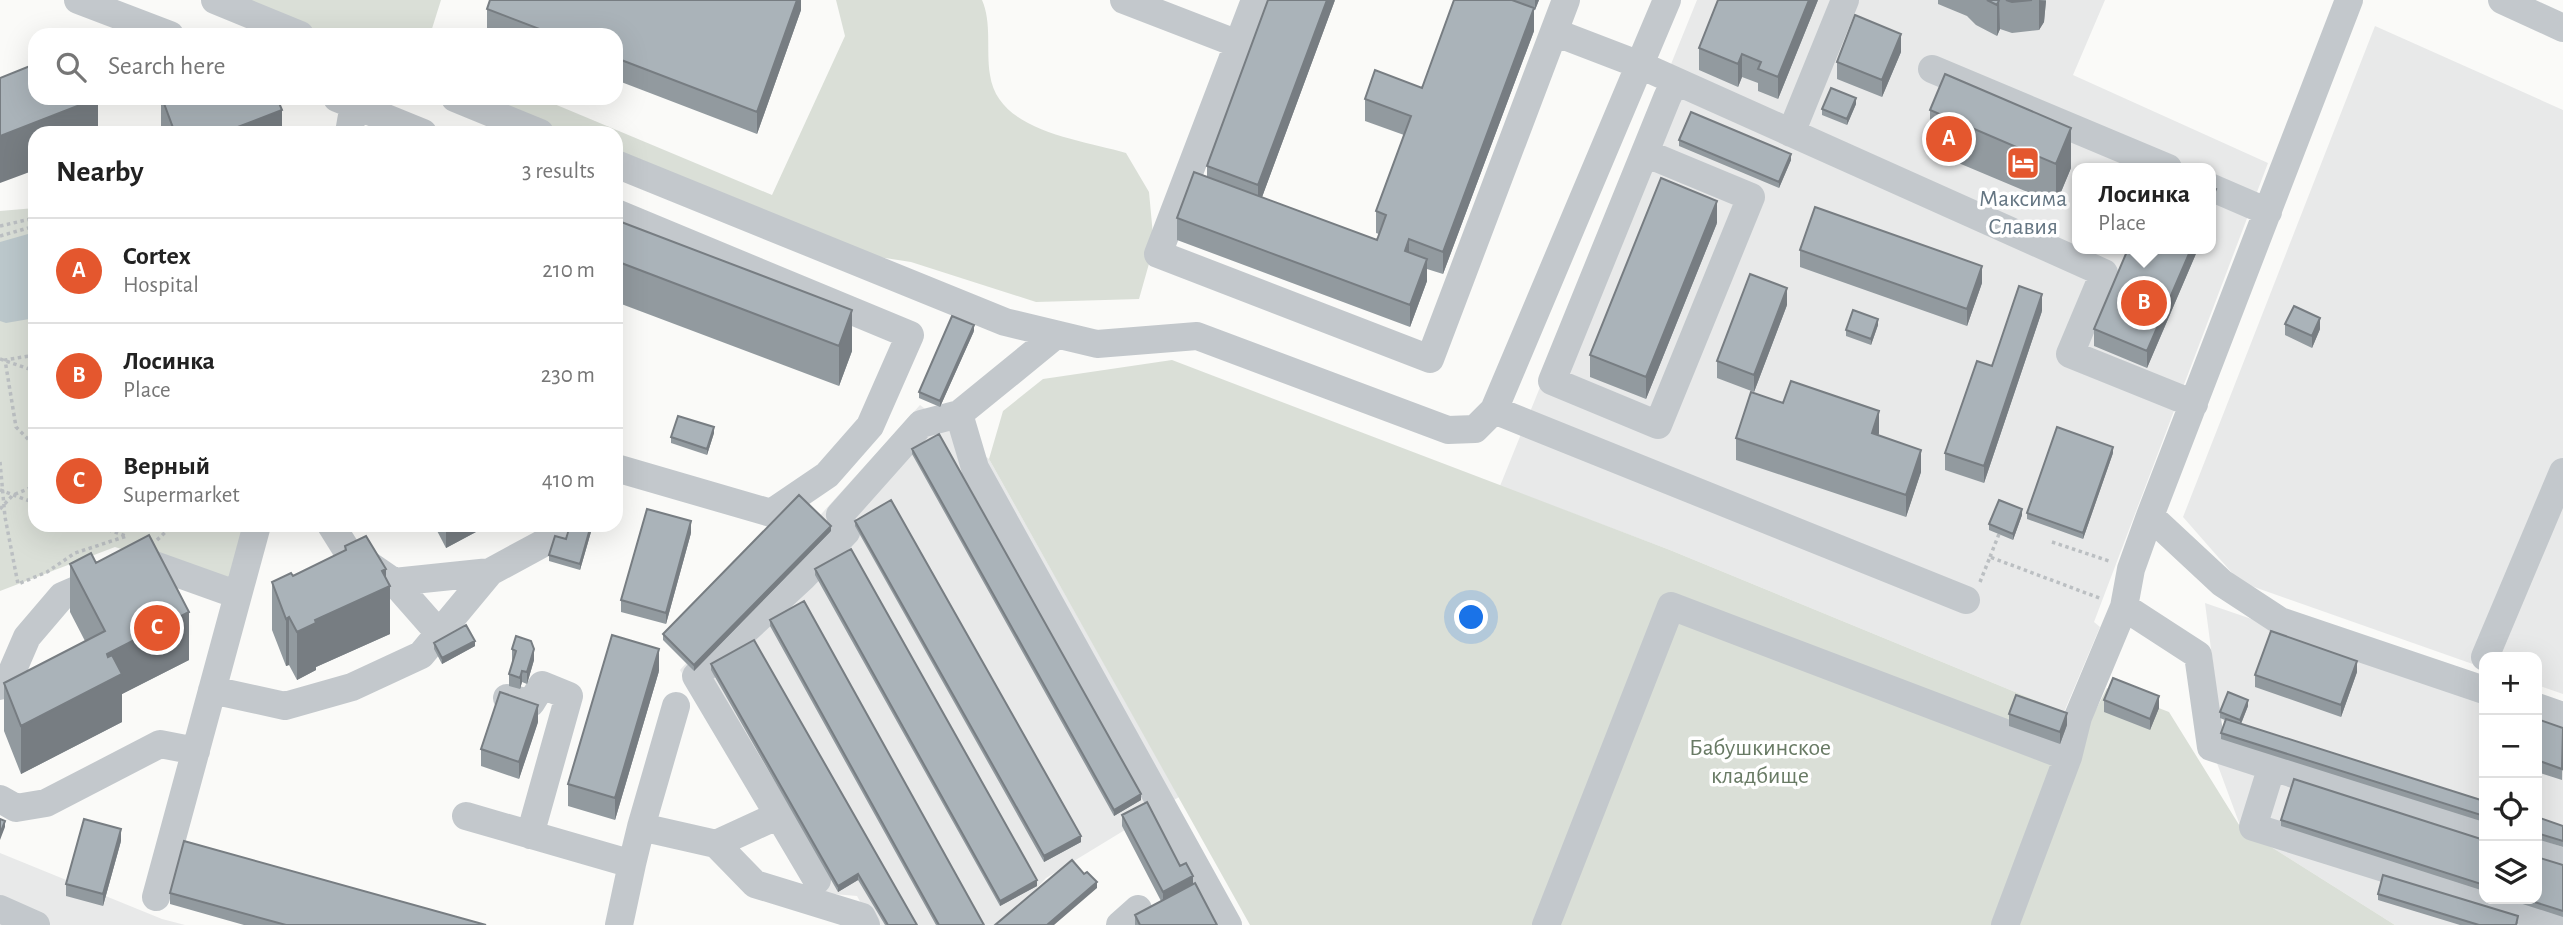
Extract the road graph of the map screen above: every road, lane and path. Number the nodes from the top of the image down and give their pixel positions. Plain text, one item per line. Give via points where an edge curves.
1 (78, 0) edge
2 (215, 0) edge
3 (1124, 0) edge
4 (1255, 0) edge
5 (1566, 0) edge
6 (1667, 0) edge
7 (1845, 0) edge
8 (2349, 0) edge
9 (2502, 0) edge
10 (152, 28) edge
11 (283, 28) edge
12 (2563, 28) edge
13 (1554, 32) junction
14 (1238, 44) junction
15 (1640, 65) junction
16 (1932, 69) dead end
17 (1675, 81) junction
18 (346, 105) edge
19 (355, 105) edge
20 (472, 105) edge
21 (348, 126) edge
22 (406, 126) edge
23 (523, 126) edge
24 (1791, 133) junction
25 (1645, 153) junction
26 (2156, 163) edge
27 (623, 167) edge
28 (2216, 190) edge
29 (2269, 212) junction
30 (623, 216) edge
31 (28, 220) edge
32 (0, 226) edge
33 (28, 228) edge
34 (0, 236) edge
35 (1056, 335) junction
36 (28, 356) edge
37 (2, 359) edge
38 (28, 368) edge
39 (2194, 404) junction
40 (1494, 410) junction
41 (959, 414) junction
42 (28, 439) edge
43 (0, 462) edge
44 (623, 470) edge
45 (2563, 472) edge
46 (28, 489) edge
47 (2, 491) edge
48 (13, 495) junction
49 (28, 500) edge
50 (4, 505) junction
51 (0, 509) edge
52 (2150, 516) junction
53 (114, 532) edge
54 (162, 532) edge
55 (255, 532) edge
56 (335, 532) edge
57 (552, 532) edge
58 (119, 534) joint
59 (1999, 534) edge
60 (127, 536) junction
61 (136, 539) edge
62 (2052, 542) dead end
63 (155, 545) edge
64 (1990, 557) junction
65 (2131, 569) junction
66 (490, 572) junction
67 (394, 582) junction
68 (238, 595) junction
69 (1966, 600) joint
70 (2124, 607) junction
71 (438, 632) junction
72 (2488, 652) edge
73 (0, 686) edge
74 (2479, 689) edge
75 (212, 690) junction
76 (507, 698) edge
77 (676, 706) dead end
78 (2542, 709) edge
79 (2563, 716) edge
80 (195, 751) junction
81 (2068, 757) junction
82 (2272, 766) junction
83 (0, 799) edge
84 (779, 815) junction
85 (466, 816) dead end
86 (641, 827) junction
87 (2479, 834) edge
88 (530, 835) junction
89 (716, 844) junction
90 (2542, 855) edge
91 (2563, 862) edge
92 (632, 864) junction
93 (817, 880) dead end
94 (156, 897) dead end
95 (0, 909) edge
96 (2563, 924) edge
97 (36, 925) edge
98 (619, 925) edge
99 (866, 925) edge
100 (1228, 925) edge
101 (1546, 925) edge
102 (2005, 925) edge

1 - 10 street
2 - 11 street
3 - 14 street
4 - 14 street
5 - 13 street
6 - 15 street
7 - 24 street
8 - 29 street
9 - 12 street
13 - 14 street via 1430,359 1158,254
13 - 15 street
15 - 17 street
15 - 40 street
16 - 26 street
17 - 24 street
17 - 25 street
18 - 21 street
19 - 22 street
20 - 23 street
24 - 39 street via 2104,273 2070,354
25 - 25 street via 1552,381 1658,425 1751,197
27 - 35 street via 1005,323
28 - 29 street
29 - 39 street
30 - 44 street via 910,335 870,426 828,475 771,513
31 - 32 path
33 - 34 path
35 - 40 street via 1097,344 1197,336 1448,430 1475,429
35 - 41 street
36 - 37 path
37 - 38 path
37 - 42 path via 16,427
39 - 52 street
40 - 69 street
41 - 84 street via 921,424 840,515 846,532 696,676
41 - 100 street via 975,468
43 - 47 path
45 - 72 street
46 - 48 path
47 - 48 path
47 - 50 path
48 - 49 path
48 - 50 path
50 - 51 path
50 - 60 path via 18,584 75,553
52 - 65 street
52 - 74 street via 2222,583 2280,621
53 - 58 path
54 - 63 path
55 - 68 street
56 - 67 street via 346,550
57 - 66 street via 551,539
58 - 60 path
59 - 64 path
60 - 61 path
62 - 65 path
64 - 69 path via 1983,578
64 - 70 path
65 - 70 street
66 - 67 street
66 - 71 street
67 - 71 street
68 - 73 street via 143,561 62,596 27,637 8,681
68 - 75 street
70 - 81 street via 2078,717
70 - 82 street via 2199,655 2211,747
71 - 75 street via 421,655 352,687 285,706
75 - 80 street
76 - 88 street via 531,703 542,685 569,695
77 - 86 street
78 - 79 street
80 - 83 street via 160,744 46,803 16,808
80 - 94 street
81 - 101 street via 1671,606
81 - 102 street
82 - 87 street
82 - 96 street via 2253,827
84 - 89 street
84 - 93 street
85 - 88 street
86 - 89 street
86 - 92 street
88 - 92 street
89 - 99 street via 755,884 862,917
90 - 91 street
92 - 98 street
95 - 97 street

